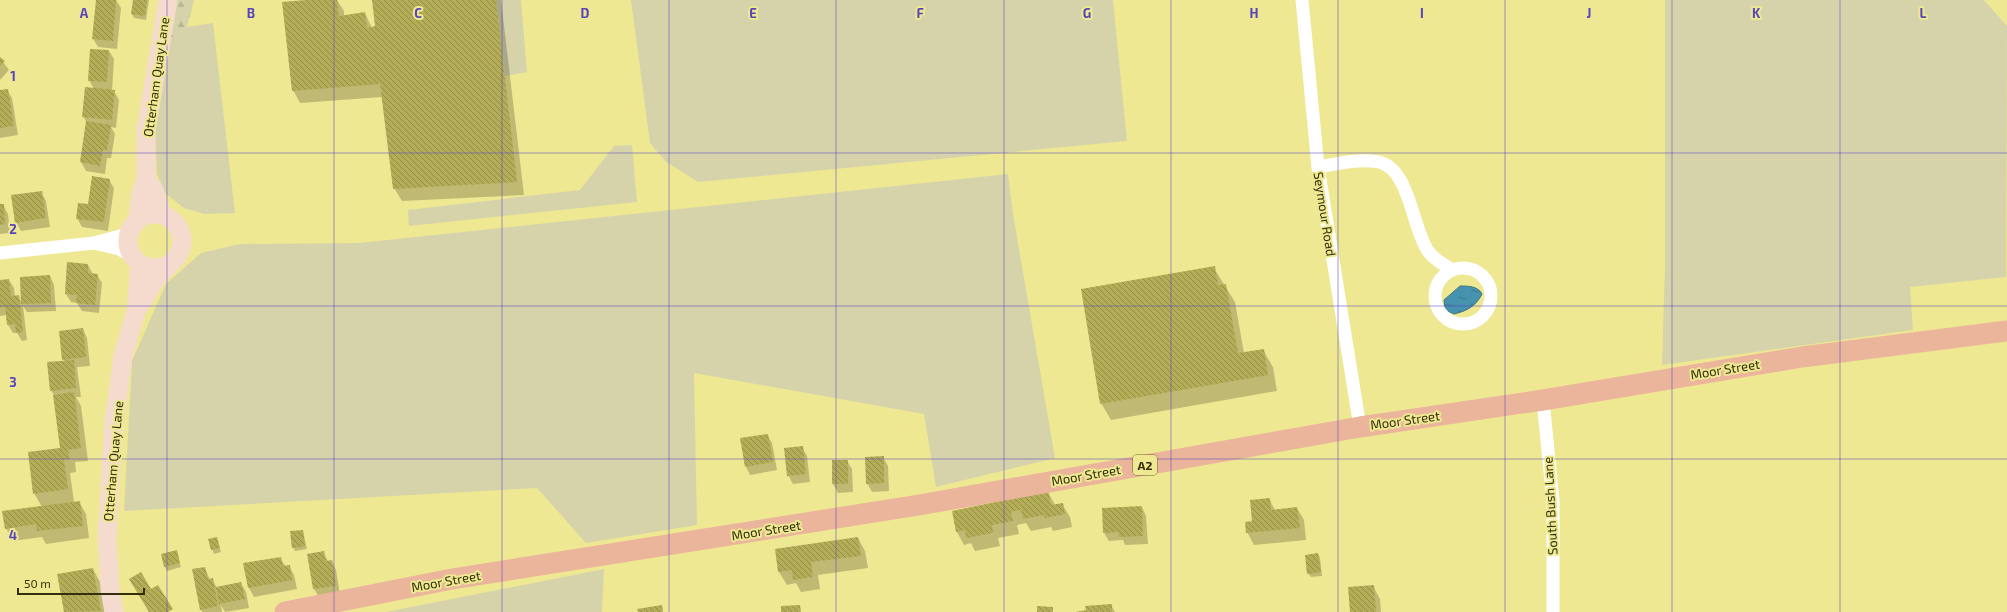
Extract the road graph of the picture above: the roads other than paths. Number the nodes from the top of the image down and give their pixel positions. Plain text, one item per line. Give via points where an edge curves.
1 (168, 0) edge
2 (1302, 0) edge
3 (1318, 167) junction
4 (146, 179) junction
5 (162, 214) junction
6 (134, 225) junction
7 (94, 243) junction
8 (0, 253) edge
9 (138, 261) junction
10 (171, 263) junction
11 (1452, 270) junction
12 (136, 311) junction
13 (2007, 331) edge
14 (1543, 400) junction
15 (1360, 427) junction
16 (114, 612) edge
17 (285, 612) edge
18 (1553, 612) edge

1 - 4 street, Otterham Quay Lane via 146,130
2 - 3 street, Seymour Road
3 - 11 street via 1363,160 1381,162 1394,171 1403,184 1417,231 1428,252
3 - 15 street, Seymour Road
4 - 5 street via 154,190
4 - 6 street, Otterham Quay Lane
5 - 6 street via 150,214
5 - 10 street, Otterham Quay Lane via 176,223 183,237 181,251
6 - 7 street via 120,236
6 - 9 street, Otterham Quay Lane via 128,244
7 - 8 street
7 - 9 street via 119,249
9 - 10 street via 156,269
9 - 12 street, Otterham Quay Lane
10 - 12 street, Otterham Quay Lane
11 - 11 street via 1438,283 1434,295 1438,311 1448,320 1458,324 1472,323 1480,319 1490,305 1490,288 1484,277 1477,272 1462,268
12 - 16 street, Otterham Quay Lane via 123,356 114,422 106,538
13 - 14 main road, Moor Street / A2 via 1802,357
14 - 15 main road, Moor Street / A2
14 - 18 street, South Bush Lane via 1553,501
15 - 17 main road, Moor Street / A2 via 911,506 452,580

